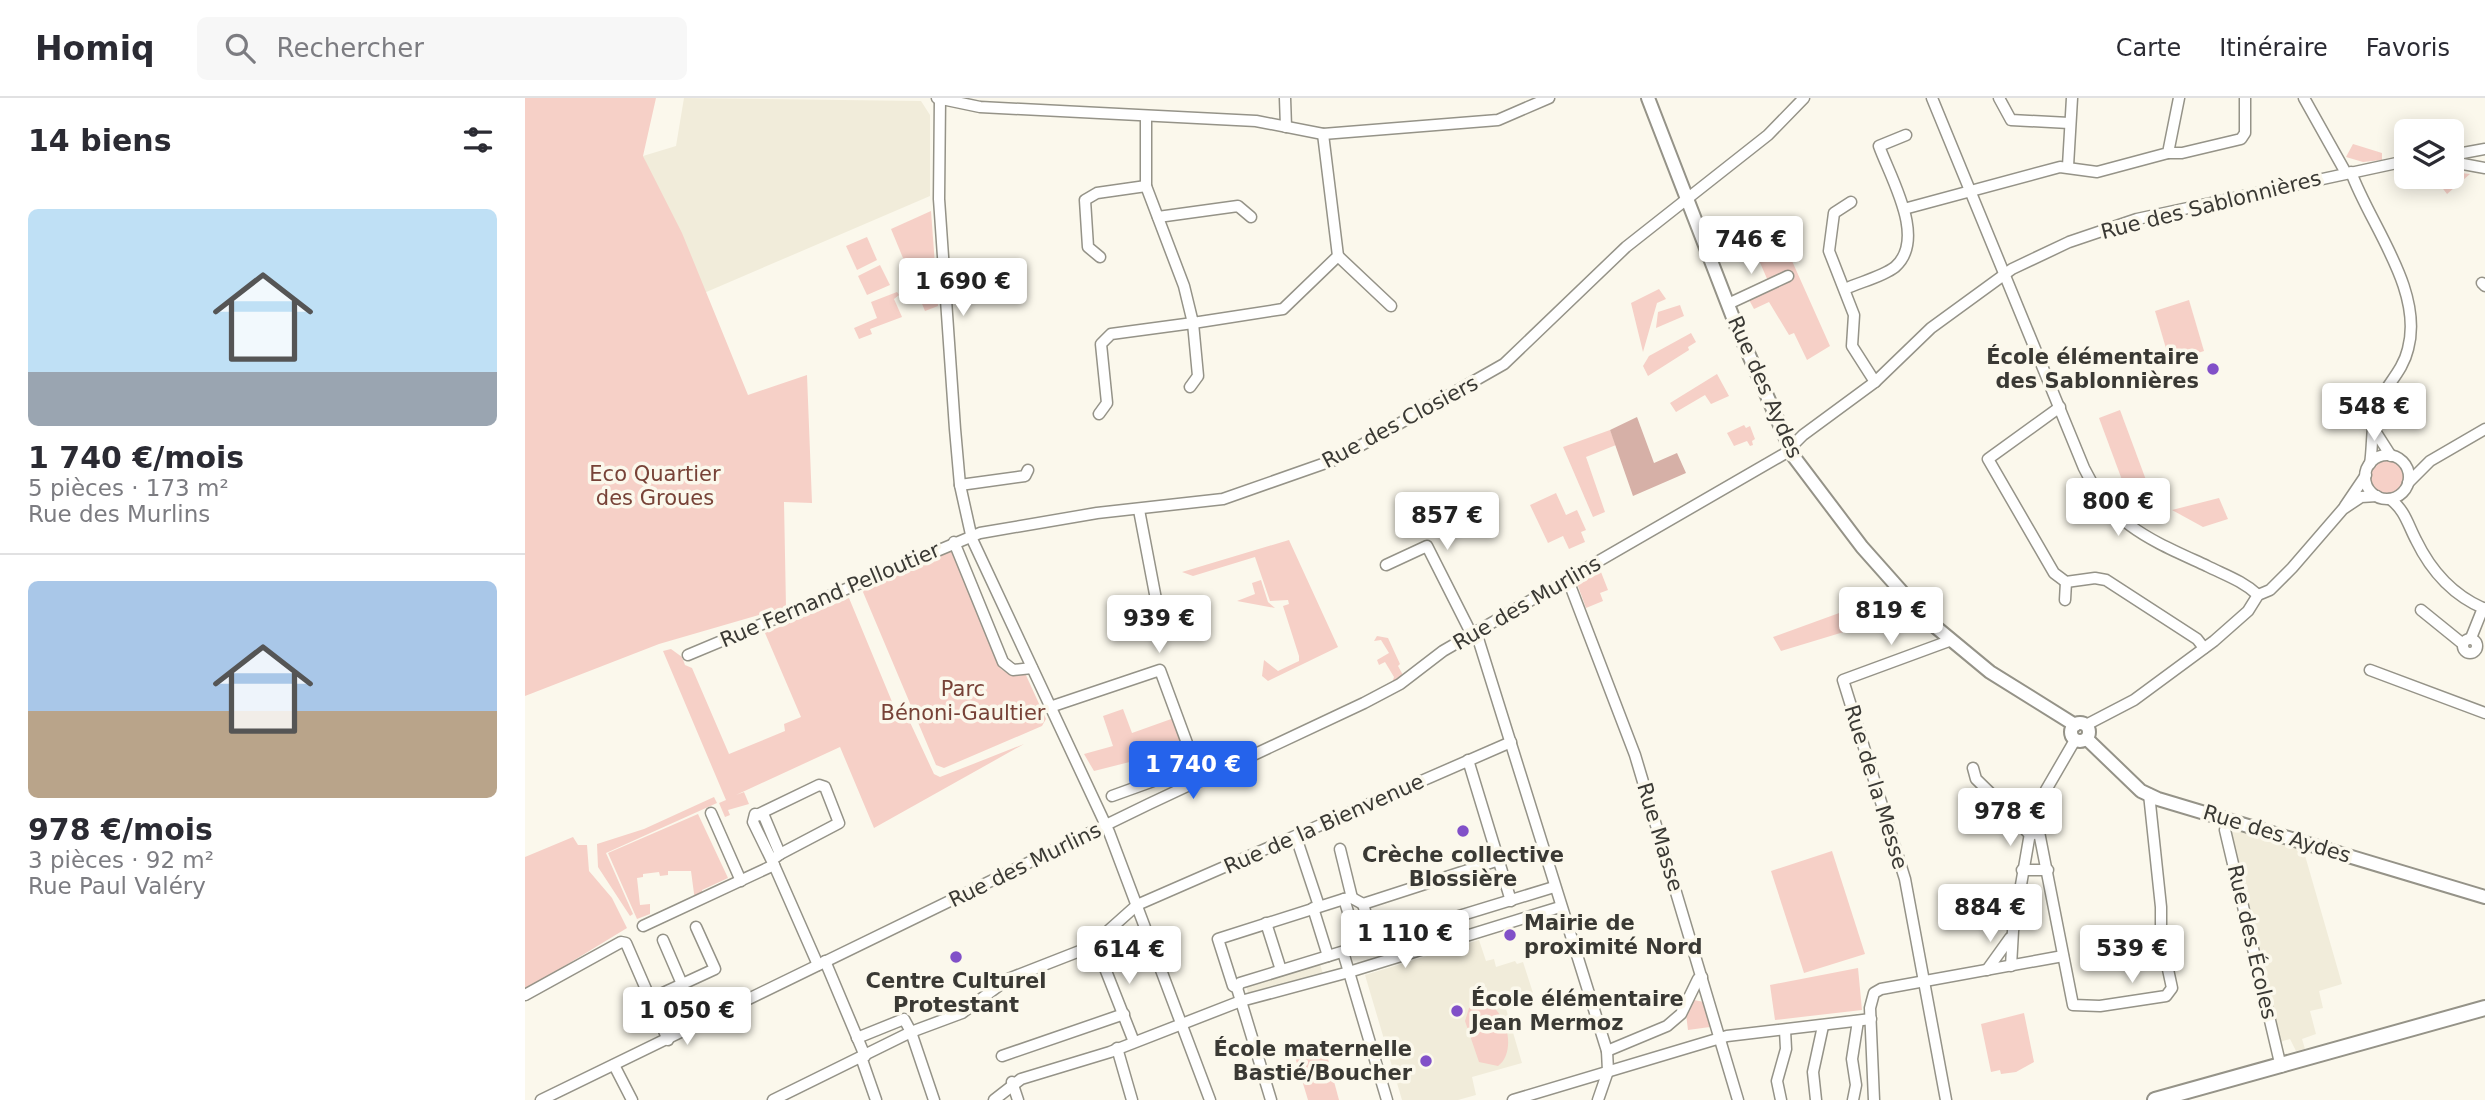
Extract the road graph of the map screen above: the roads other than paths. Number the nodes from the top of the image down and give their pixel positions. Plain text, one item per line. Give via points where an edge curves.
1 (939, 98) edge
2 (1285, 98) edge
3 (1549, 98) edge
4 (1648, 98) edge
5 (1804, 98) edge
6 (1932, 98) edge
7 (1999, 98) edge
8 (2073, 98) edge
9 (2179, 98) edge
10 (2245, 98) edge
11 (2304, 98) edge
12 (1146, 116) junction
13 (2069, 124) junction
14 (1286, 127) junction
15 (1323, 134) junction
16 (1906, 135) dead end
17 (2485, 149) edge
18 (2168, 153) junction
19 (2464, 153) edge
20 (2394, 163) edge
21 (2464, 164) edge
22 (2069, 166) junction
23 (2485, 168) edge
24 (2348, 172) junction
25 (1146, 186) junction
26 (1969, 189) junction
27 (1686, 198) junction
28 (1851, 202) dead end
29 (1904, 209) junction
30 (1158, 217) junction
31 (1251, 217) dead end
32 (1338, 256) junction
33 (1100, 257) dead end
34 (2005, 272) junction
35 (1788, 276) dead end
36 (1845, 289) junction
37 (1728, 304) junction
38 (1391, 306) dead end
39 (1193, 323) junction
40 (1875, 382) junction
41 (1190, 387) dead end
42 (2060, 407) junction
43 (1099, 414) dead end
44 (2485, 429) edge
45 (2374, 431) junction
46 (1791, 447) junction
47 (2391, 456) junction
48 (2401, 461) junction
49 (2430, 461) junction
50 (2368, 469) junction
51 (1028, 470) dead end
52 (2408, 484) junction
53 (960, 485) junction
54 (2377, 496) junction
55 (2391, 499) junction
56 (2343, 509) junction
57 (1139, 510) junction
58 (972, 539) junction
59 (954, 542) junction
60 (1386, 565) dead end
61 (1568, 580) junction
62 (2066, 582) junction
63 (2257, 595) junction
64 (2064, 600) dead end
65 (2484, 608) edge
66 (2421, 610) dead end
67 (1474, 633) junction
68 (1163, 636) dead end
69 (1949, 641) junction
70 (2474, 644) edge
71 (2204, 648) junction
72 (688, 655) dead end
73 (1032, 668) junction
74 (2370, 670) dead end
75 (1050, 708) junction
76 (2485, 713) edge
77 (2081, 732) junction
78 (1511, 742) junction
79 (1468, 760) junction
80 (1195, 766) junction
81 (1973, 768) dead end
82 (1201, 781) junction
83 (2148, 794) junction
84 (1112, 796) dead end
85 (711, 814) dead end
86 (2036, 816) junction
87 (2228, 818) junction
88 (2025, 821) junction
89 (1106, 826) junction
90 (2035, 832) junction
91 (1296, 837) junction
92 (1340, 849) dead end
93 (775, 860) junction
94 (1499, 860) junction
95 (2022, 870) junction
96 (2048, 870) junction
97 (741, 881) junction
98 (1555, 887) junction
99 (2485, 897) edge
100 (1348, 898) junction
101 (1511, 901) junction
102 (1363, 904) junction
103 (1136, 905) junction
104 (1316, 907) junction
105 (1560, 907) junction
106 (1266, 923) junction
107 (643, 926) dead end
108 (697, 927) dead end
109 (2013, 932) junction
110 (1403, 933) junction
111 (663, 940) dead end
112 (1374, 942) junction
113 (1095, 943) junction
114 (1359, 947) junction
115 (1343, 952) junction
116 (1409, 953) junction
117 (1328, 956) junction
118 (2063, 956) junction
119 (821, 963) junction
120 (2011, 966) junction
121 (1281, 970) junction
122 (1987, 970) junction
123 (1349, 972) junction
124 (1702, 977) junction
125 (1923, 981) junction
126 (682, 984) junction
127 (1237, 988) junction
128 (525, 995) edge
129 (2485, 998) edge
130 (650, 999) junction
131 (1241, 1001) junction
132 (2485, 1008) edge
133 (1124, 1014) junction
134 (2460, 1016) junction
135 (1871, 1019) junction
136 (1857, 1021) junction
137 (1183, 1024) junction
138 (1823, 1026) junction
139 (1785, 1030) junction
140 (911, 1032) junction
141 (857, 1038) junction
142 (1719, 1038) junction
143 (668, 1040) junction
144 (1134, 1042) junction
145 (1117, 1048) junction
146 (1607, 1051) junction
147 (863, 1056) junction
148 (1002, 1056) dead end
149 (614, 1065) junction
150 (2281, 1067) junction
151 (1608, 1071) junction
152 (1012, 1082) junction
153 (2174, 1098) edge
154 (543, 1100) edge
155 (632, 1100) edge
156 (773, 1100) edge
157 (876, 1100) edge
158 (934, 1100) edge
159 (994, 1100) edge
160 (1018, 1100) edge
161 (1132, 1100) edge
162 (1210, 1100) edge
163 (1271, 1100) edge
164 (1387, 1100) edge
165 (1513, 1100) edge
166 (1598, 1100) edge
167 (1738, 1100) edge
168 (1781, 1100) edge
169 (1816, 1100) edge
170 (1853, 1100) edge
171 (1874, 1100) edge
172 (1946, 1100) edge
173 (2155, 1100) edge

1 - 12 street via 980,107
1 - 53 street via 939,199
2 - 14 street
3 - 15 street via 1498,120
4 - 27 street, Rue des Aydes
5 - 27 street, Rue des Closiers via 1768,135
6 - 26 street
7 - 13 street via 2011,120
8 - 13 street
9 - 18 street
10 - 18 street via 2241,139
11 - 24 street
12 - 14 street via 1256,121
12 - 25 street
13 - 22 street
14 - 15 street
15 - 32 street
16 - 29 street via 1879,146
17 - 19 street
18 - 22 street via 2097,172
20 - 24 street, Rue des Sablonnières
21 - 23 street
22 - 26 street
24 - 34 street, Rue des Sablonnières via 2137,219 2069,242
24 - 45 street via 2400,278 2410,314 2409,347 2377,407
25 - 30 street
25 - 33 street via 1097,193 1085,200 1088,247
26 - 29 street
26 - 34 street
27 - 37 street, Rue des Aydes
27 - 57 street, Rue des Closiers via 1626,247 1504,364 1448,398 1337,459 1266,486 1223,499
28 - 36 street via 1834,213 1828,242
29 - 36 street via 1910,238 1906,254 1893,268
30 - 31 street via 1238,206
30 - 39 street
32 - 38 street
32 - 39 street via 1283,309
34 - 40 street, Rue des Sablonnières via 1931,328
34 - 42 street
35 - 37 street, Rue des Aydes
36 - 40 street via 1856,324 1853,353
37 - 46 street, Rue des Aydes
39 - 41 street via 1198,376
39 - 43 street via 1106,338 1101,352 1107,403
40 - 46 street, Rue des Sablonnières
42 - 62 street via 1988,459 2053,573
42 - 63 street via 2091,482 2115,514 2138,533 2238,580
44 - 49 street
45 - 47 street
45 - 50 street
46 - 61 street, Rue des Murlins
46 - 69 street, Rue des Aydes via 1855,538
47 - 48 street
47 - 50 street via 2379,457
48 - 49 street
48 - 52 street
49 - 52 street
50 - 54 street via 2368,487
50 - 56 street
51 - 53 street via 1025,476
52 - 55 street via 2402,494
53 - 58 street
54 - 55 street
54 - 56 street via 2361,497
55 - 65 street via 2403,511 2433,568 2452,589
56 - 63 street via 2285,575
57 - 58 street, Rue des Closiers via 1011,526
57 - 68 street
58 - 59 street, Rue Fernand Pelloutier
58 - 73 street
59 - 72 street, Rue Fernand Pelloutier
59 - 73 street via 1003,662 1013,670
60 - 67 street via 1427,546
61 - 67 street, Rue des Murlins
61 - 124 street, Rue Masse via 1635,755
62 - 64 street
62 - 71 street via 2106,580
63 - 71 street via 2248,611
65 - 70 street
66 - 70 street
67 - 78 street
67 - 82 street, Rue des Murlins via 1391,690
69 - 77 street, Rue des Aydes
69 - 125 street, Rue de la Messe via 1843,680 1905,879
71 - 77 street
73 - 75 street
74 - 76 street
75 - 80 street via 1160,670
75 - 89 street
77 - 83 street, Rue des Aydes
77 - 86 street
78 - 79 street, Rue de la Bienvenue
78 - 98 street
79 - 91 street, Rue de la Bienvenue
79 - 94 street
80 - 82 street
80 - 84 street
81 - 88 street via 1976,779 2018,820
82 - 89 street, Rue des Murlins
83 - 87 street, Rue des Aydes
83 - 118 street via 2170,993 2100,1006 2073,1005
85 - 97 street
86 - 88 street
86 - 90 street via 2042,822
87 - 99 street, Rue des Aydes
87 - 150 street, Rue des Écoles via 2225,830
88 - 90 street via 2025,827
89 - 103 street
89 - 119 street, Rue des Murlins
90 - 95 street
90 - 96 street
91 - 103 street, Rue de la Bienvenue
91 - 104 street
92 - 100 street
93 - 93 street via 839,823 825,786 755,814 754,822
93 - 97 street
93 - 119 street
94 - 101 street
94 - 102 street
95 - 96 street
95 - 109 street
96 - 118 street
97 - 107 street
98 - 101 street
98 - 105 street
100 - 102 street
100 - 104 street
100 - 114 street
101 - 110 street
102 - 112 street
103 - 113 street, Rue de la Bienvenue
103 - 137 street
104 - 106 street
104 - 117 street
105 - 116 street
105 - 146 street
106 - 121 street
106 - 127 street via 1217,939
108 - 126 street via 715,969
109 - 120 street
109 - 122 street
110 - 112 street
110 - 116 street
111 - 126 street
112 - 114 street
113 - 133 street
113 - 140 street via 1008,979 961,1013
114 - 115 street
115 - 117 street
115 - 123 street
116 - 123 street
117 - 121 street
118 - 120 street
119 - 141 street
119 - 143 street, Rue des Murlins
120 - 122 street
121 - 127 street
122 - 125 street
123 - 131 street
123 - 164 street
124 - 142 street, Rue Masse
124 - 146 street via 1681,1014 1667,1026
125 - 135 street via 1874,993
125 - 172 street, Rue de la Messe
126 - 130 street
127 - 131 street
128 - 130 street via 621,942 626,943
129 - 134 main road
130 - 143 street
131 - 137 street
131 - 163 street
132 - 134 main road
133 - 144 street
133 - 148 street
134 - 150 main road
135 - 136 street
135 - 171 street
136 - 138 street
136 - 170 street
137 - 144 street
137 - 162 street
138 - 139 street
138 - 169 street via 1813,1072
139 - 142 street
139 - 168 street via 1786,1049 1777,1081
140 - 141 street via 904,1019 899,1019
140 - 147 street
140 - 158 street
141 - 147 street
142 - 151 street
142 - 167 street, Rue Masse
143 - 149 street, Rue des Murlins
144 - 145 street
145 - 152 street
145 - 161 street
146 - 151 street
147 - 156 street
147 - 157 street
149 - 154 street, Rue des Murlins
149 - 155 street
150 - 153 main road
151 - 165 street
151 - 166 street
152 - 159 street
152 - 160 street
153 - 173 main road

